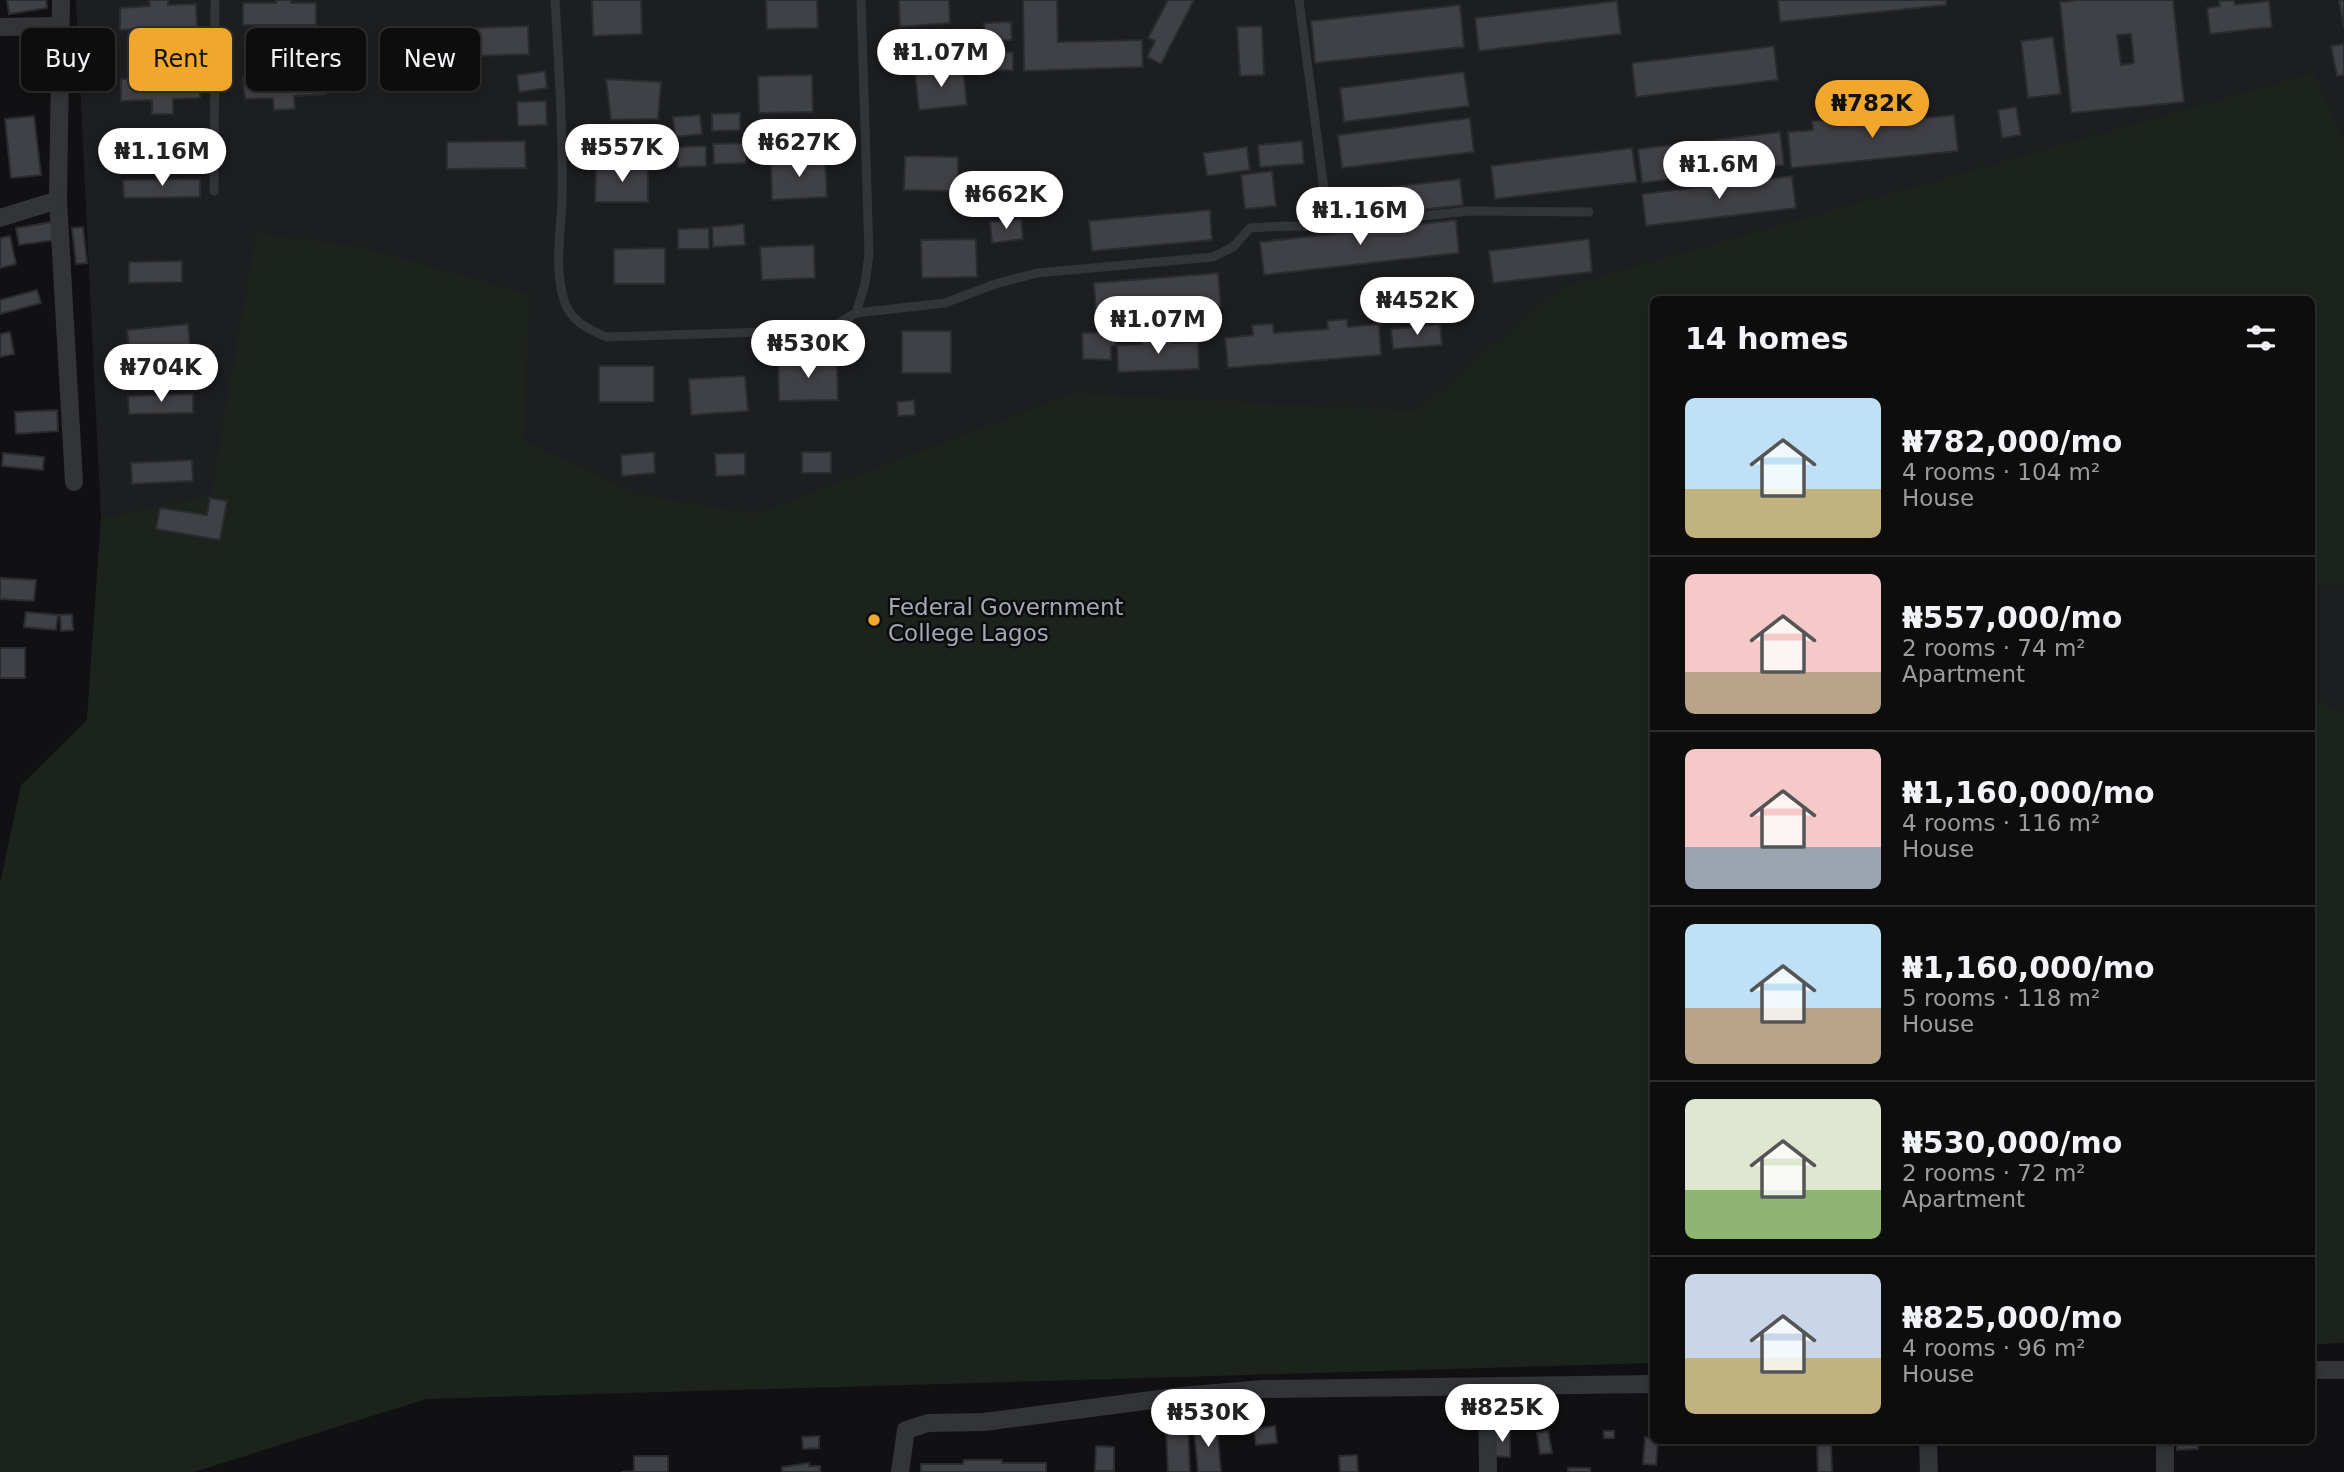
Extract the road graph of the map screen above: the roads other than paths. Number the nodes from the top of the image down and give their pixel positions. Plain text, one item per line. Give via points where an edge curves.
1 (61, 0) edge
2 (215, 0) edge
3 (555, 0) edge
4 (861, 0) edge
5 (1299, 0) edge
6 (60, 26) junction
7 (0, 27) edge
8 (214, 191) dead end
9 (58, 200) junction
10 (1590, 212) dead end
11 (0, 218) edge
12 (1329, 227) junction
13 (856, 313) junction
14 (74, 482) dead end
15 (2315, 1370) edge
16 (2344, 1370) edge
17 (1650, 1384) edge
18 (1487, 1387) junction
19 (1928, 1444) edge
20 (2165, 1444) edge
21 (900, 1472) edge
22 (1488, 1472) edge
23 (1929, 1472) edge
24 (2165, 1472) edge

1 - 6 street
2 - 8 lane
3 - 13 lane via 562,197 559,268 564,301 574,319 606,337 654,336 826,330
4 - 13 lane via 869,254
5 - 12 lane
6 - 7 street
6 - 9 street
9 - 11 street
9 - 14 street
10 - 12 lane via 1468,211
12 - 13 lane via 1250,228 1233,247 1213,257 1037,273 945,303
15 - 16 street
17 - 18 street
18 - 21 street via 1262,1389 984,1422 928,1423 906,1430
18 - 22 street
19 - 23 street
20 - 24 street

